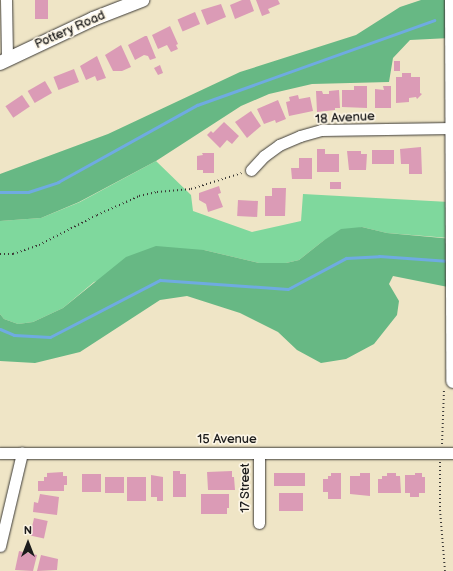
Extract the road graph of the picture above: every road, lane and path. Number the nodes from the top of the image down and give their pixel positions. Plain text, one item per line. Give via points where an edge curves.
1 (6, 0) edge
2 (142, 0) edge
3 (452, 0) edge
4 (3, 61) edge
5 (452, 128) junction
6 (251, 170) joint
7 (0, 254) edge
8 (453, 381) edge
9 (0, 452) edge
10 (22, 453) junction
11 (259, 453) junction
12 (453, 453) edge
13 (439, 471) dead end
14 (259, 523) dead end
15 (0, 546) edge
16 (445, 571) edge

1 - 4 street
2 - 4 street, Pottery Road via 92,19
3 - 5 street
5 - 6 street, 18 Avenue via 321,130 279,145
5 - 8 street
6 - 7 path via 191,189 139,196 97,214 39,245 13,254
9 - 10 street, 15 Avenue
10 - 11 street, 15 Avenue
10 - 15 street
11 - 12 street, 15 Avenue
11 - 14 street, 17 Street
13 - 16 path

